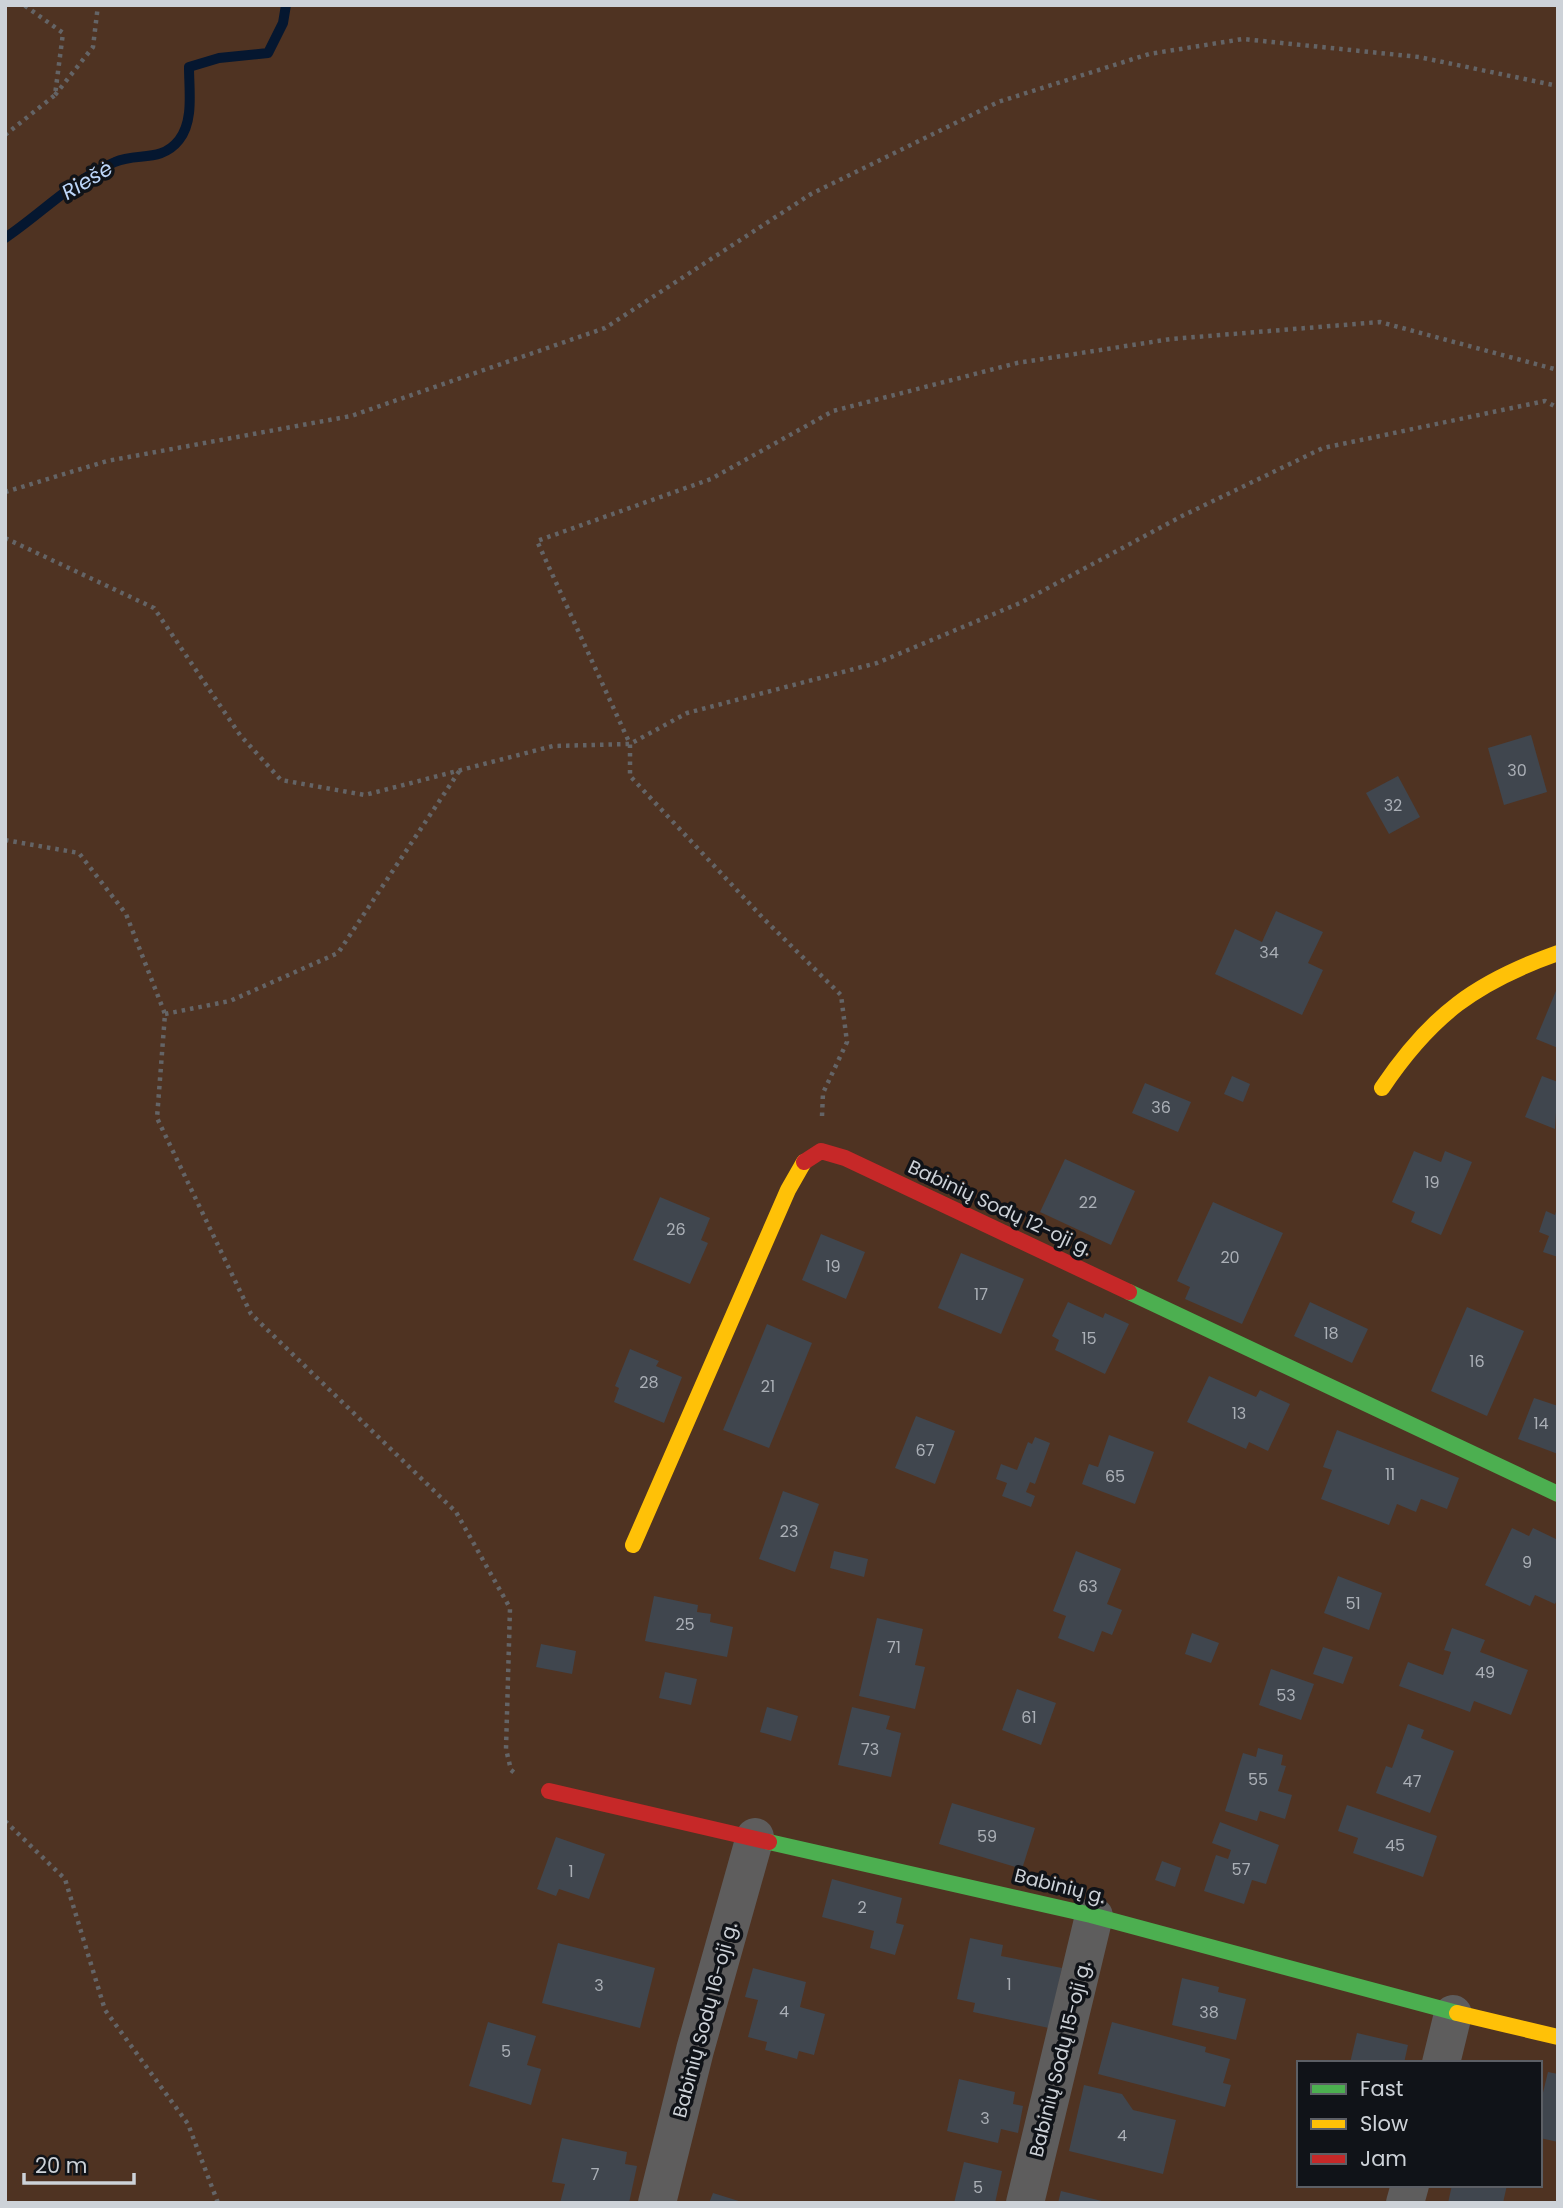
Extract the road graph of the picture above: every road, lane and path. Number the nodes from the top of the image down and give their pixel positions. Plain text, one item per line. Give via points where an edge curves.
1 (24, 5) edge
2 (99, 5) edge
3 (1558, 86) edge
4 (55, 95) junction
5 (5, 135) edge
6 (1558, 370) edge
7 (1558, 408) edge
8 (5, 492) edge
9 (5, 538) edge
10 (629, 744) junction
11 (460, 770) junction
12 (5, 840) edge
13 (1558, 953) edge
14 (165, 1014) junction
15 (1382, 1087) dead end
16 (821, 1152) junction
17 (1558, 1494) edge
18 (633, 1545) dead end
19 (550, 1791) joint
20 (5, 1821) edge
21 (755, 1837) junction
22 (1094, 1916) junction
23 (1453, 2014) junction
24 (1558, 2037) edge
25 (1441, 2061) edge
26 (218, 2203) edge
27 (657, 2203) edge
28 (1026, 2203) edge

1 - 4 path via 63,33
2 - 4 path via 93,47
3 - 8 path via 1419,57 1243,39 1149,54 998,102 811,194 604,328 351,416 107,461
4 - 5 path
6 - 10 path via 1380,322 1171,340 1017,363 833,411 711,479 537,541
7 - 10 path via 1545,401 1324,448 1182,516 1020,603 877,663 687,713
9 - 11 path via 154,608 240,735 282,780 365,795
10 - 11 path via 553,746
10 - 16 path via 630,776 841,995 847,1042 823,1093
11 - 14 path via 338,953 230,1001
12 - 14 path via 79,853 126,914
13 - 15 street via 1520,965 1474,988 1430,1023
14 - 19 path via 156,1118 251,1314 456,1511 510,1608 506,1749 510,1770 531,1786
16 - 17 street, Babinių Sodų 12-oji g. via 845,1158
16 - 18 street via 804,1161 788,1191
19 - 21 street, Babinių g.
20 - 26 path via 65,1880 105,2010 188,2124
21 - 22 street, Babinių g.
21 - 27 street, Babinių Sodų 16-oji g.
22 - 23 street, Babinių g.
22 - 28 street, Babinių Sodų 15-oji g.
23 - 24 street, Babinių g.
23 - 25 street

